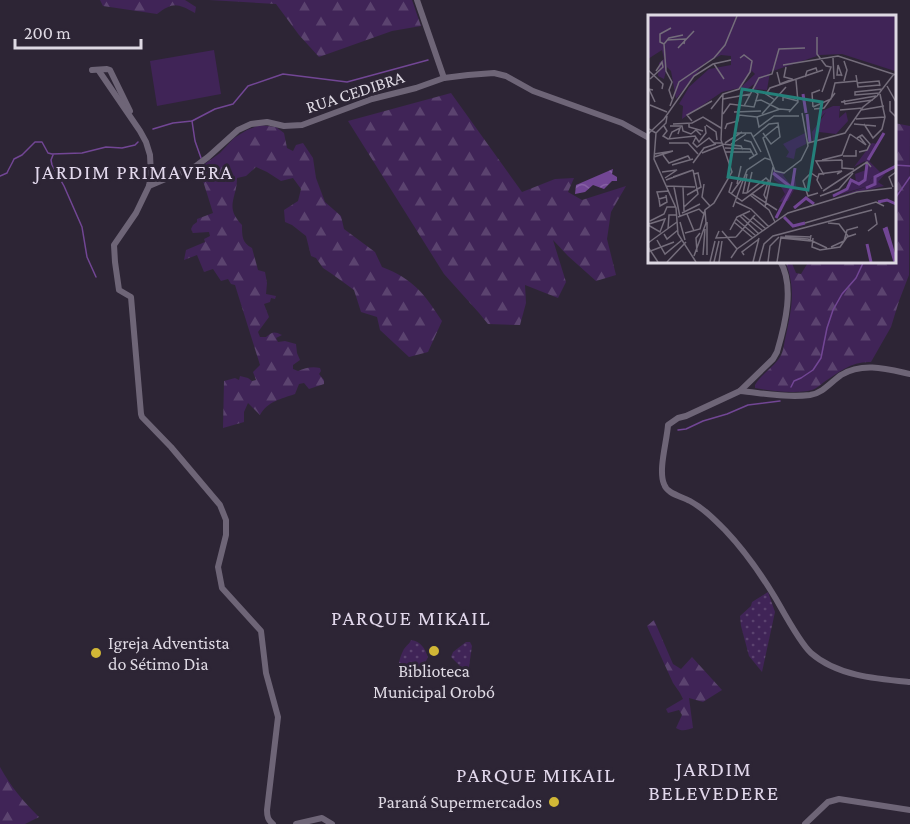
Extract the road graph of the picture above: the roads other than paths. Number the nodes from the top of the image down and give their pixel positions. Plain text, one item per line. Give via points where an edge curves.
1 (417, 0) edge
2 (95, 70) dead end
3 (444, 78) junction
4 (648, 137) edge
5 (149, 186) junction
6 (780, 262) edge
7 (910, 374) edge
8 (740, 391) junction
9 (910, 682) edge
10 (910, 810) edge
11 (273, 824) edge
12 (296, 824) edge
13 (332, 824) edge
14 (805, 824) edge

1 - 3 street
2 - 5 street via 146,142 150,155
3 - 4 street, RUA CEDIBRA via 501,74
3 - 5 street, RUA CEDIBRA via 302,125 250,124 195,166
5 - 11 street via 114,245 119,290 131,297 142,417 224,512 226,535 218,567 222,588 261,631 264,664 278,717 267,810
6 - 8 street via 787,279 788,299 780,343 773,359
7 - 8 street via 869,367 841,376 811,395
8 - 9 street via 668,425 662,471 666,489 702,508 740,547 809,652 844,671
10 - 14 street via 844,800 828,802
12 - 13 street via 322,818

